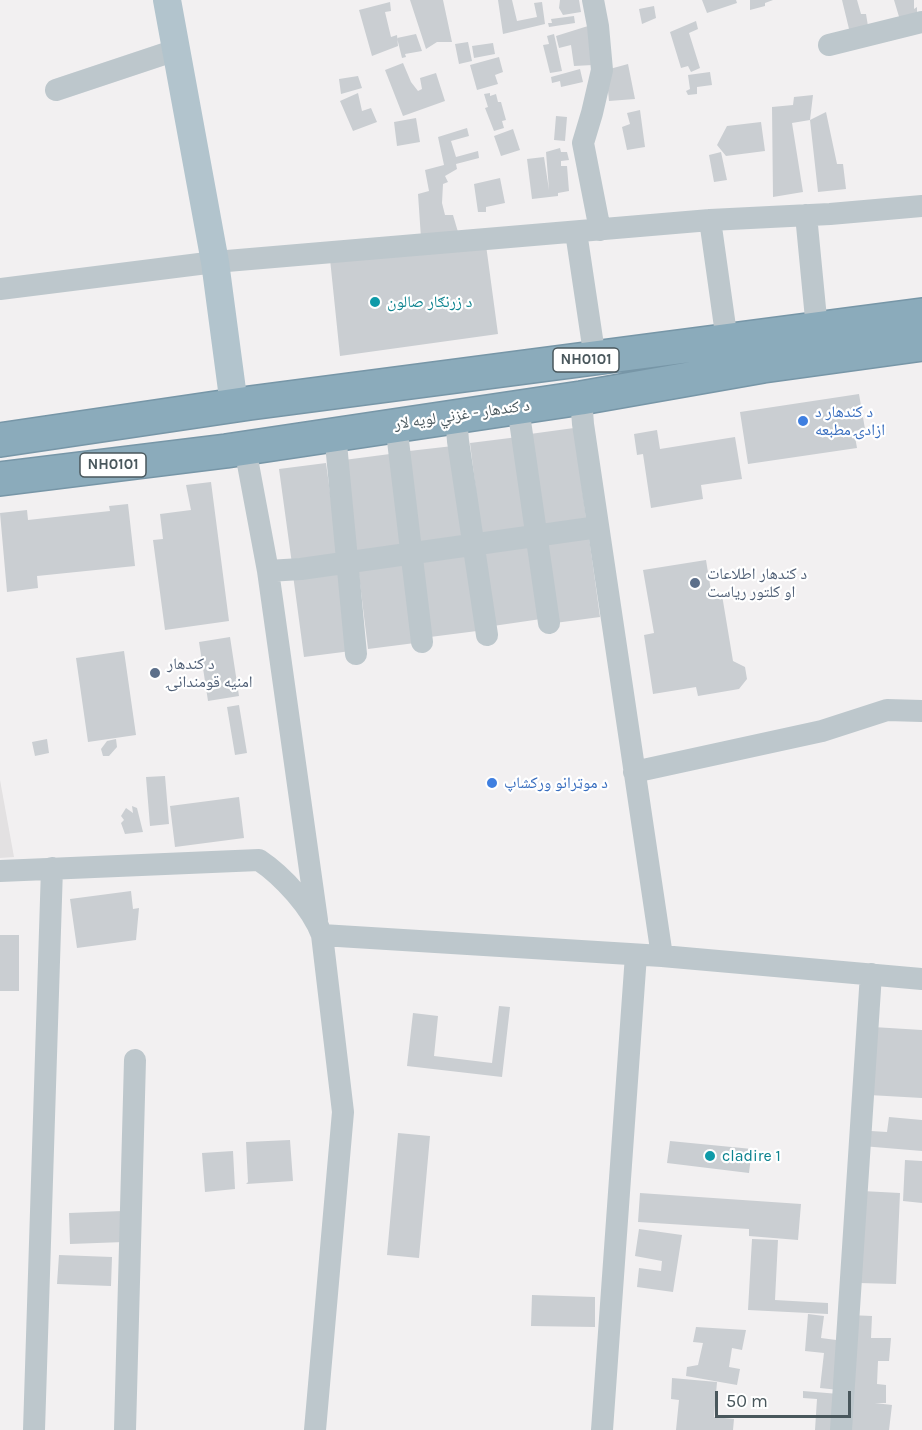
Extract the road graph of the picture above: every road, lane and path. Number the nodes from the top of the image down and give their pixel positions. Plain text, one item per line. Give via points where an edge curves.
1 (166, 0) edge
2 (593, 0) edge
3 (922, 22) edge
4 (830, 45) dead end
5 (176, 50) junction
6 (56, 90) dead end
7 (922, 206) edge
8 (806, 215) junction
9 (710, 220) junction
10 (600, 230) junction
11 (576, 232) junction
12 (215, 262) junction
13 (0, 289) edge
14 (922, 315) edge
15 (817, 329) junction
16 (727, 341) junction
17 (922, 344) edge
18 (595, 359) junction
19 (580, 398) junction
20 (234, 405) junction
21 (518, 407) junction
22 (456, 416) junction
23 (396, 424) junction
24 (335, 434) junction
25 (0, 440) edge
26 (246, 448) junction
27 (0, 479) edge
28 (598, 527) junction
29 (536, 536) junction
30 (473, 545) junction
31 (412, 554) junction
32 (348, 563) junction
33 (268, 571) junction
34 (549, 623) dead end
35 (487, 635) dead end
36 (422, 642) dead end
37 (356, 654) dead end
38 (922, 711) edge
39 (634, 772) junction
40 (51, 868) junction
41 (0, 870) edge
42 (320, 928) junction
43 (636, 955) junction
44 (662, 956) junction
45 (872, 974) junction
46 (922, 979) edge
47 (135, 1060) dead end
48 (34, 1430) edge
49 (125, 1430) edge
50 (315, 1430) edge
51 (602, 1430) edge
52 (841, 1430) edge

1 - 5 main road
2 - 10 street via 602,70 583,143
3 - 4 street
5 - 6 street
5 - 12 main road
7 - 8 street
8 - 9 street
8 - 15 street
9 - 10 street
9 - 16 street
10 - 11 street
11 - 12 street
11 - 18 street
12 - 13 street
12 - 20 main road
14 - 15 highway, NH0101
15 - 16 highway, NH0101
16 - 18 highway, NH0101
17 - 19 highway, د کندهار - غزني لويه لار / NH0101 via 763,366
18 - 20 highway, NH0101
19 - 21 highway, د کندهار - غزني لويه لار / NH0101
19 - 28 street
20 - 25 highway, NH0101
21 - 22 highway, د کندهار - غزني لويه لار / NH0101
21 - 29 street
22 - 23 highway, د کندهار - غزني لويه لار / NH0101
22 - 30 street
23 - 24 highway, د کندهار - غزني لويه لار / NH0101
23 - 31 street
24 - 26 highway, د کندهار - غزني لويه لار / NH0101
24 - 32 street
26 - 27 highway, د کندهار - غزني لويه لار / NH0101
26 - 33 street
28 - 29 street
28 - 39 street
29 - 30 street
29 - 34 street
30 - 31 street
30 - 35 street
31 - 32 street
31 - 36 street
32 - 33 street
32 - 37 street
33 - 42 street
38 - 39 street via 887,710 822,731
39 - 44 street
40 - 41 street
40 - 42 street via 259,860 277,872
40 - 48 street
42 - 43 street
42 - 50 street via 343,1112
43 - 44 street
43 - 51 street
44 - 45 street
45 - 46 street
45 - 52 street
47 - 49 street

